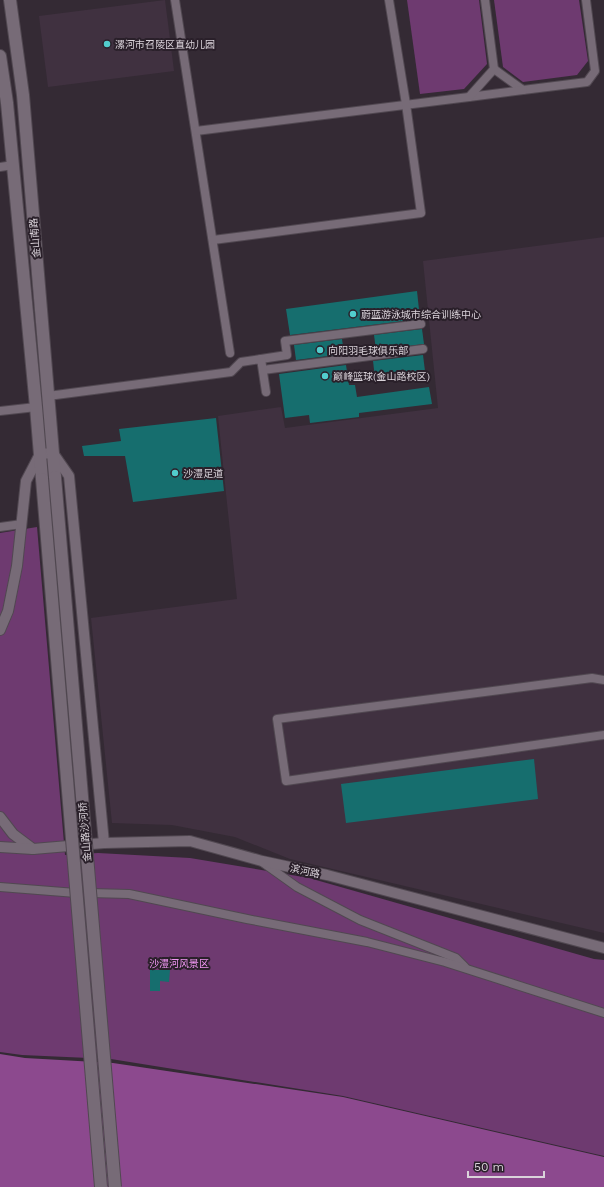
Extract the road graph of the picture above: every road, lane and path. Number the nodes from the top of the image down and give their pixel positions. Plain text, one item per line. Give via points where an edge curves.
1 (10, 0) edge
2 (175, 0) edge
3 (389, 0) edge
4 (485, 0) edge
5 (586, 0) edge
6 (0, 56) edge
7 (494, 68) junction
8 (523, 90) junction
9 (469, 97) junction
10 (406, 104) junction
11 (196, 131) junction
12 (13, 165) junction
13 (0, 166) edge
14 (213, 240) junction
15 (421, 324) dead end
16 (423, 349) dead end
17 (230, 353) dead end
18 (261, 359) junction
19 (263, 370) junction
20 (266, 392) dead end
21 (48, 396) junction
22 (36, 407) junction
23 (0, 411) edge
24 (53, 453) junction
25 (40, 454) junction
26 (55, 477) joint
27 (42, 479) joint
28 (22, 524) junction
29 (0, 527) edge
30 (0, 630) edge
31 (604, 680) edge
32 (604, 735) edge
33 (0, 817) edge
34 (104, 843) junction
35 (0, 847) edge
36 (33, 849) junction
37 (262, 861) junction
38 (0, 887) edge
39 (76, 893) junction
40 (90, 893) junction
41 (604, 948) edge
42 (468, 969) junction
43 (604, 1013) edge
44 (101, 1187) edge
45 (115, 1187) edge

1 - 21 main road, 金山南路 via 24,95
2 - 11 street
3 - 10 street
4 - 7 street
5 - 8 street via 595,71 587,82
6 - 12 main road, 金山南路
7 - 8 street
7 - 9 street
8 - 9 street
9 - 10 street
10 - 11 street
10 - 14 street via 421,213
11 - 14 street
12 - 13 street
12 - 22 main road, 金山南路
14 - 17 street
15 - 18 street via 285,341 287,355
16 - 19 street
18 - 19 street
18 - 21 street via 241,362 231,372
19 - 20 street
21 - 24 main road, 金山南路
22 - 23 street
22 - 25 main road, 金山南路
24 - 25 street
24 - 26 main road, 金山南路
24 - 34 street via 70,476
25 - 27 main road, 金山南路
25 - 28 street via 26,481
26 - 40 main road, 金山路沙河桥, bridge
27 - 39 main road, 金山路沙河桥, bridge
28 - 29 street
28 - 30 street via 10,604
31 - 32 street via 592,678 277,719 286,781
33 - 36 street via 13,834
34 - 36 street, 滨河路
34 - 37 street, 滨河路 via 190,841
35 - 36 street, 滨河路
37 - 41 street, 滨河路 via 327,875
37 - 42 street via 297,887 360,920 456,958
38 - 39 street
39 - 44 main road, 金山路沙河桥, bridge
40 - 42 street via 129,894 367,942
40 - 45 main road, 金山路沙河桥, bridge
42 - 43 street

